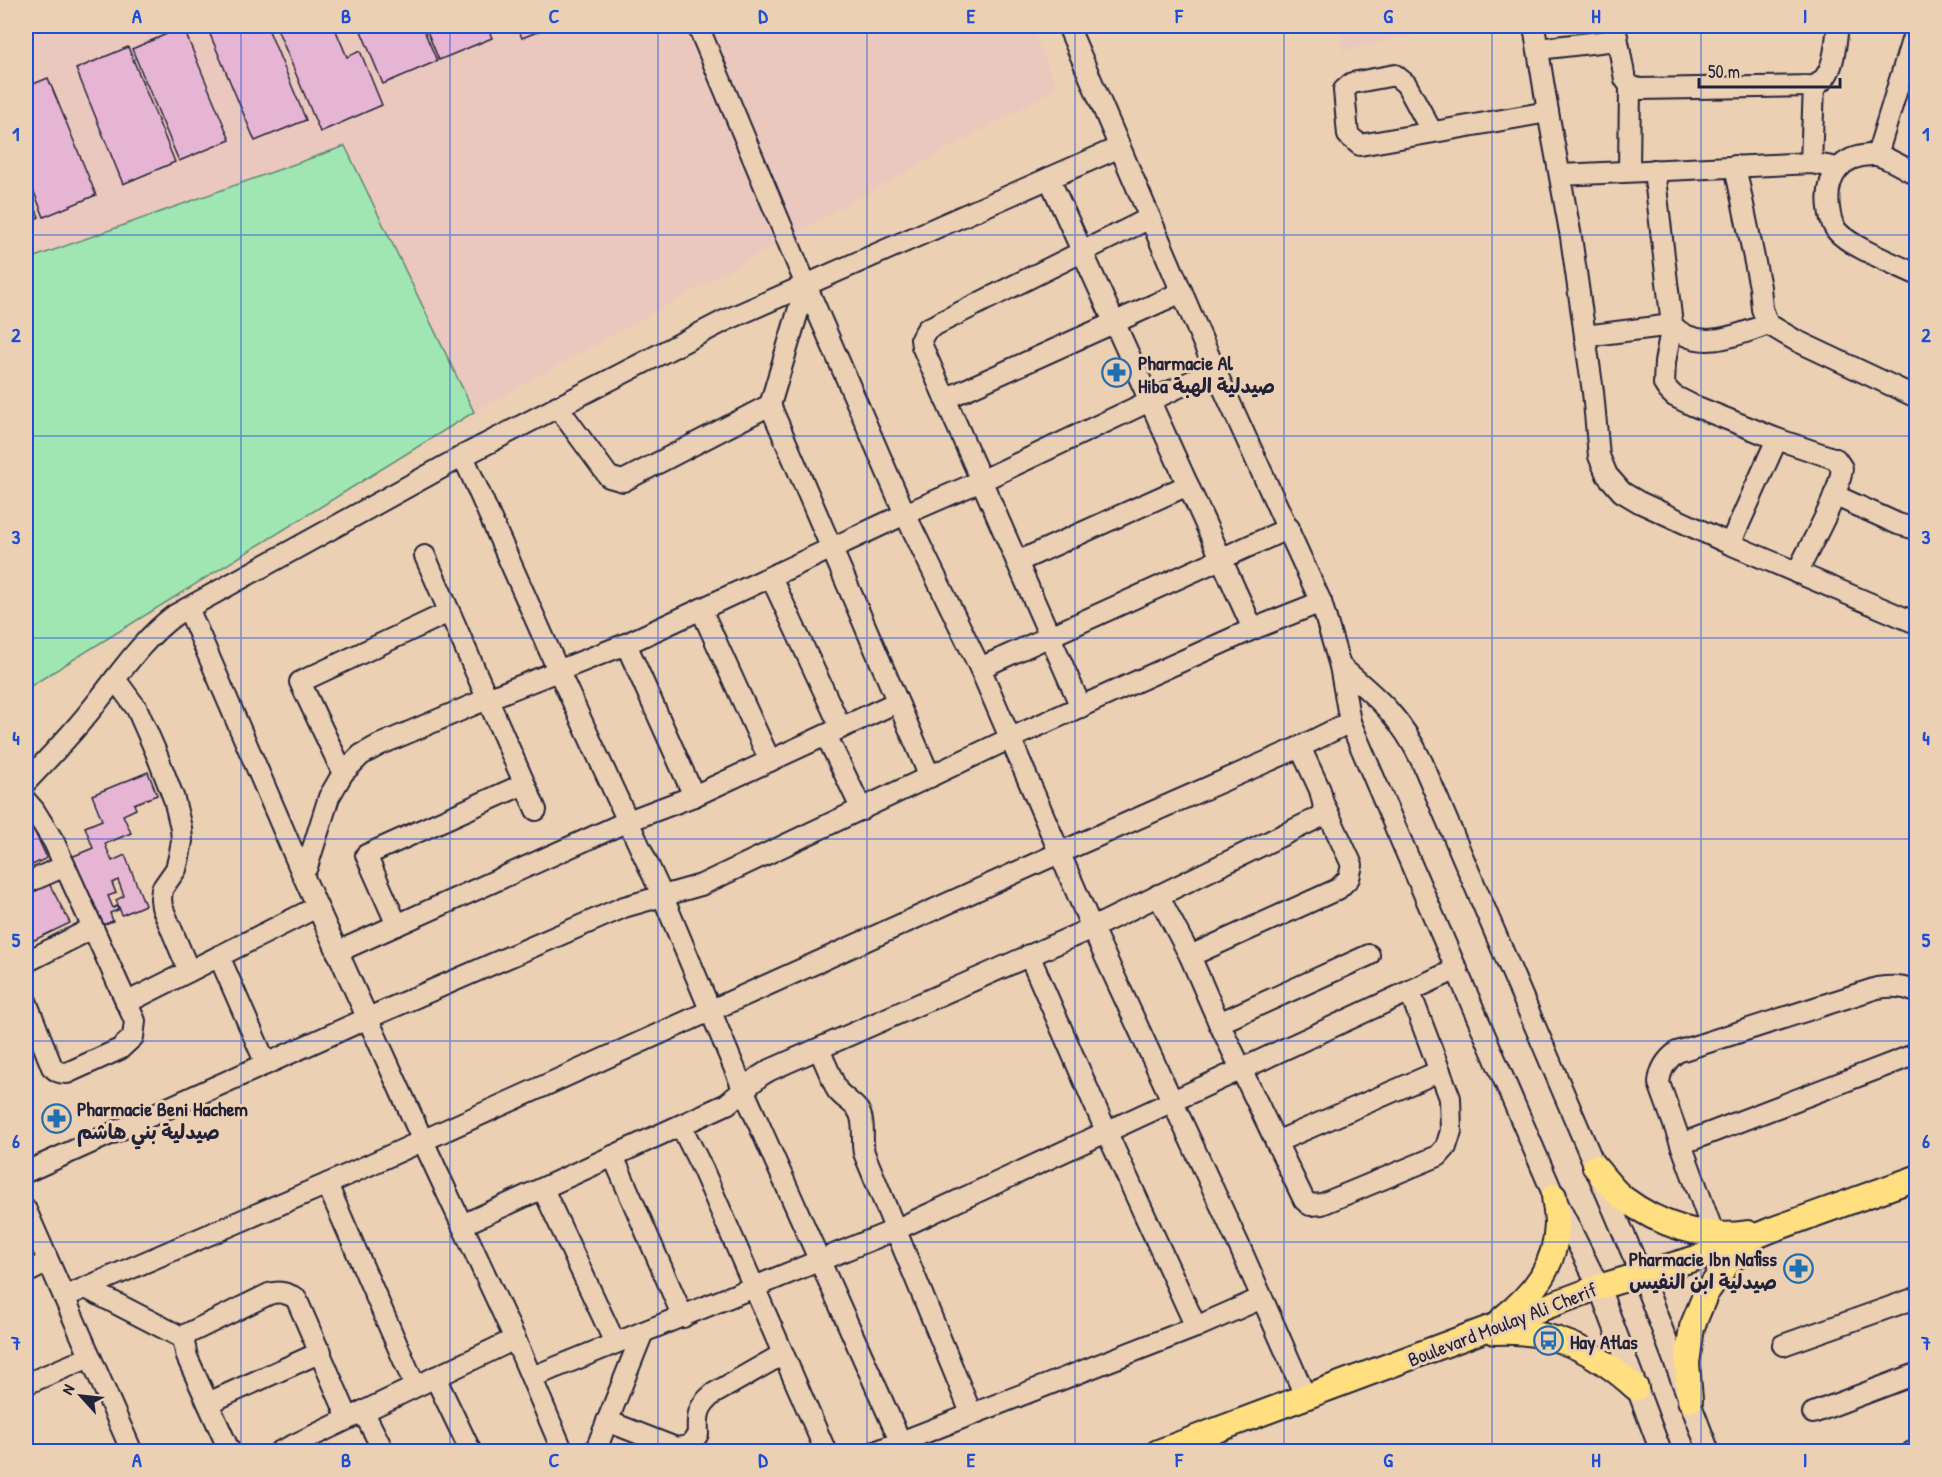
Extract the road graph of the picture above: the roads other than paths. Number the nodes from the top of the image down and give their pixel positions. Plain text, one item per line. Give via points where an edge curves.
1 (698, 26) edge
2 (1068, 26) edge
3 (1534, 26) edge
4 (1838, 26) edge
5 (1917, 27) edge
6 (1616, 33) edge
7 (1538, 49) junction
8 (1630, 86) junction
9 (1814, 86) junction
10 (1548, 112) junction
11 (1432, 132) junction
12 (1120, 147) junction
13 (1877, 155) junction
14 (1811, 162) junction
15 (1735, 166) junction
16 (1838, 168) junction
17 (1654, 170) junction
18 (1629, 171) junction
19 (1917, 174) edge
20 (1561, 175) junction
21 (1049, 178) junction
22 (1150, 218) junction
23 (1082, 251) junction
24 (1917, 274) edge
25 (806, 285) junction
26 (1182, 292) junction
27 (1114, 322) junction
28 (1768, 324) junction
29 (1672, 325) junction
30 (1585, 336) junction
31 (1215, 370) junction
32 (1917, 397) edge
33 (945, 399) junction
34 (1150, 400) junction
35 (770, 405) junction
36 (557, 406) junction
37 (1777, 439) junction
38 (463, 456) junction
39 (981, 481) junction
40 (1188, 485) junction
41 (1834, 495) junction
42 (905, 514) junction
43 (1289, 528) junction
44 (1916, 528) edge
45 (1730, 544) junction
46 (831, 549) junction
47 (424, 556) dead end
48 (1221, 558) junction
49 (1017, 562) junction
50 (1797, 573) junction
51 (771, 577) junction
52 (1321, 602) junction
53 (188, 608) junction
54 (701, 609) junction
55 (449, 612) junction
56 (1916, 620) edge
57 (1253, 630) junction
58 (1050, 636) junction
59 (626, 644) junction
60 (1340, 666) junction
61 (980, 668) junction
62 (558, 670) junction
63 (116, 679) junction
64 (487, 699) junction
65 (897, 702) junction
66 (1081, 706) junction
67 (1350, 722) junction
68 (833, 732) junction
69 (1011, 738) junction
70 (1300, 747) junction
71 (770, 762) junction
72 (343, 772) junction
73 (930, 777) junction
74 (26, 782) edge
75 (524, 784) junction
76 (694, 796) junction
77 (26, 801) edge
78 (536, 810) dead end
79 (862, 810) junction
80 (1328, 813) junction
81 (628, 821) junction
82 (1059, 853) junction
83 (64, 866) junction
84 (302, 873) junction
85 (26, 883) edge
86 (1158, 896) junction
87 (663, 897) junction
88 (317, 907) junction
89 (397, 925) junction
90 (93, 928) junction
91 (1092, 928) junction
92 (337, 952) junction
93 (1029, 955) junction
94 (1369, 955) dead end
95 (219, 956) junction
96 (1190, 956) junction
97 (26, 963) edge
98 (1457, 969) junction
99 (189, 971) junction
100 (1410, 992) junction
101 (1917, 992) edge
102 (26, 1001) edge
103 (126, 1003) junction
104 (711, 1010) junction
105 (368, 1018) junction
106 (1219, 1023) junction
107 (30, 1026) edge
108 (819, 1049) junction
109 (1917, 1054) edge
110 (266, 1064) junction
111 (1241, 1069) junction
112 (1440, 1071) junction
113 (744, 1091) junction
114 (1173, 1102) junction
115 (681, 1126) junction
116 (1107, 1133) junction
117 (423, 1141) junction
118 (1276, 1142) junction
119 (1682, 1144) junction
120 (614, 1156) junction
121 (1594, 1167) junction
122 (26, 1172) edge
123 (1917, 1178) edge
124 (327, 1184) junction
125 (543, 1188) junction
126 (1554, 1196) junction
127 (26, 1212) edge
128 (462, 1225) junction
129 (1781, 1227) junction
130 (896, 1230) junction
131 (1717, 1243) junction
132 (48, 1262) junction
133 (820, 1262) junction
134 (26, 1273) edge
135 (1641, 1274) junction
136 (1599, 1287) junction
137 (86, 1288) junction
138 (754, 1288) junction
139 (64, 1297) junction
140 (1262, 1298) junction
141 (1917, 1298) edge
142 (682, 1317) junction
143 (1196, 1327) junction
144 (643, 1332) junction
145 (1481, 1332) junction
146 (183, 1338) junction
147 (515, 1339) junction
148 (615, 1343) junction
149 (1783, 1345) dead end
150 (321, 1352) junction
151 (783, 1354) junction
152 (90, 1357) junction
153 (1917, 1374) edge
154 (435, 1377) junction
155 (532, 1377) junction
156 (26, 1384) edge
157 (416, 1386) junction
158 (1636, 1388) junction
159 (1306, 1398) junction
160 (1690, 1400) junction
161 (208, 1403) junction
162 (971, 1413) junction
163 (1813, 1413) dead end
164 (356, 1415) junction
165 (607, 1421) junction
166 (902, 1446) edge
167 (688, 1449) edge
168 (1917, 1450) edge
169 (132, 1452) edge
170 (230, 1452) edge
171 (279, 1452) edge
172 (384, 1452) edge
173 (471, 1452) edge
174 (563, 1452) edge
175 (595, 1452) edge
176 (826, 1452) edge
177 (875, 1452) edge
178 (1158, 1452) edge
179 (1661, 1452) edge
180 (1709, 1452) edge
181 (1912, 1452) edge

1 - 25 street
2 - 12 street
3 - 7 street
4 - 9 street via 1826,79
5 - 13 street
6 - 7 street
6 - 8 street via 1625,79
7 - 10 street
8 - 9 street via 1639,90
8 - 18 street
9 - 14 street
10 - 11 street
10 - 20 street
11 - 11 street via 1360,145 1348,135 1344,90 1352,83 1395,75 1407,84
12 - 21 street
12 - 22 street
13 - 16 street via 1848,160
13 - 19 street
14 - 15 street
14 - 16 street
15 - 17 street
15 - 28 street
16 - 24 street via 1830,182 1828,199 1835,228 1856,245
17 - 18 street
17 - 29 street
18 - 20 street
20 - 30 street
21 - 23 street
21 - 25 street
22 - 23 street
22 - 26 street
23 - 27 street
23 - 33 street via 927,329 922,346
25 - 35 street
25 - 36 street via 724,321
25 - 42 street
26 - 27 street
26 - 31 street
27 - 33 street
27 - 34 street
28 - 29 street via 1721,340 1693,339 1680,334
28 - 32 street
29 - 30 street
29 - 37 street via 1665,362 1668,390 1692,405
30 - 45 street via 1599,456 1607,475 1622,492 1639,502
31 - 34 street
31 - 43 street
33 - 39 street
34 - 39 street
34 - 40 street
35 - 36 street via 623,481 609,477
35 - 46 street
36 - 38 street
37 - 41 street via 1836,459 1842,468
37 - 45 street
38 - 53 street
38 - 62 street
39 - 42 street
39 - 49 street
40 - 48 street
40 - 49 street
41 - 44 street via 1898,524
41 - 50 street
42 - 46 street
42 - 61 street
43 - 48 street
43 - 52 street
45 - 50 street
46 - 51 street
46 - 65 street
47 - 55 street
48 - 57 street
48 - 58 street
49 - 58 street
50 - 56 street
51 - 54 street
51 - 68 street
52 - 57 street
52 - 60 street
53 - 63 street via 160,626
53 - 84 street
54 - 59 street
54 - 71 street
55 - 64 street
55 - 72 street via 300,682
57 - 66 street
58 - 61 street
58 - 66 street
59 - 62 street
59 - 76 street
60 - 67 street
60 - 121 street via 1378,698 1413,744
61 - 69 street
62 - 64 street
62 - 81 street
63 - 74 street
63 - 99 street via 137,709 174,799 182,841 176,869 160,899
64 - 72 street via 379,745
64 - 75 street
65 - 68 street
65 - 73 street
66 - 69 street
67 - 70 street
67 - 98 street
68 - 71 street
68 - 79 street
69 - 73 street
69 - 82 street
70 - 80 street
70 - 82 street
71 - 76 street
72 - 84 street via 329,797
73 - 79 street
75 - 78 street
75 - 89 street via 366,855
76 - 81 street
77 - 83 street via 54,842
79 - 87 street via 701,885
80 - 86 street
80 - 96 street via 1352,865 1349,878 1338,889
81 - 87 street
81 - 89 street
82 - 91 street
82 - 104 street
83 - 85 street
83 - 90 street
84 - 88 street
86 - 91 street
86 - 96 street
87 - 104 street
87 - 105 street via 624,907
88 - 92 street
88 - 95 street
89 - 92 street
90 - 97 street
90 - 103 street
91 - 93 street
91 - 114 street
92 - 105 street
93 - 108 street
93 - 116 street
94 - 106 street
95 - 99 street
95 - 110 street
96 - 106 street
98 - 100 street
98 - 126 street
99 - 103 street
100 - 111 street
100 - 112 street
101 - 119 street via 1892,986 1877,988 1677,1052 1664,1065 1659,1083
102 - 107 street
103 - 107 street via 135,1021 129,1042 67,1073 56,1072 52,1067
104 - 113 street
104 - 117 street
105 - 110 street
105 - 117 street
106 - 111 street
108 - 113 street via 770,1070
108 - 130 street via 837,1090 860,1113 864,1152
109 - 119 street
110 - 122 street
111 - 114 street
111 - 118 street
112 - 118 street
112 - 118 street via 1450,1098 1451,1131 1438,1156 1322,1204 1310,1205
113 - 115 street via 727,1104
113 - 133 street
114 - 116 street
114 - 140 street
115 - 120 street
115 - 138 street
116 - 130 street
116 - 143 street
117 - 124 street
117 - 128 street
119 - 131 street
120 - 125 street
120 - 142 street
121 - 131 main road via 1622,1197 1655,1219
121 - 135 street
123 - 129 main road, Boulevard Moulay Ali Cherif
124 - 137 street
124 - 157 street
125 - 128 street
125 - 148 street
126 - 136 street
126 - 145 main road via 1557,1224 1552,1252 1541,1278 1524,1301
127 - 132 street
128 - 147 street
129 - 131 main road, Boulevard Moulay Ali Cherif
129 - 160 main road via 1728,1263 1706,1293 1692,1327 1687,1364
130 - 133 street
130 - 162 street
131 - 135 main road, Boulevard Moulay Ali Cherif
132 - 134 street
132 - 139 street
133 - 138 street
133 - 166 street
135 - 136 main road, Boulevard Moulay Ali Cherif
135 - 160 street
136 - 145 main road, Boulevard Moulay Ali Cherif
136 - 158 street
137 - 139 street
137 - 146 street
138 - 142 street
138 - 151 street
139 - 152 street
140 - 143 street
140 - 159 street
141 - 149 street
142 - 144 street
143 - 162 street
144 - 148 street
144 - 165 street
145 - 158 main road via 1538,1334 1565,1341 1599,1358
145 - 159 main road, Boulevard Moulay Ali Cherif
146 - 150 street via 278,1292 296,1298
146 - 161 street via 187,1357
147 - 154 street
147 - 155 street
148 - 155 street
150 - 161 street
150 - 164 street
151 - 167 street via 704,1402 697,1419 699,1434
151 - 176 street
152 - 156 street
152 - 169 street
153 - 163 street
154 - 157 street
154 - 173 street
155 - 174 street
157 - 164 street
158 - 179 street
159 - 178 main road, Boulevard Moulay Ali Cherif
160 - 180 street
161 - 170 street
162 - 166 street
164 - 171 street
164 - 172 street
165 - 167 street
165 - 175 street
166 - 177 street
168 - 181 street

